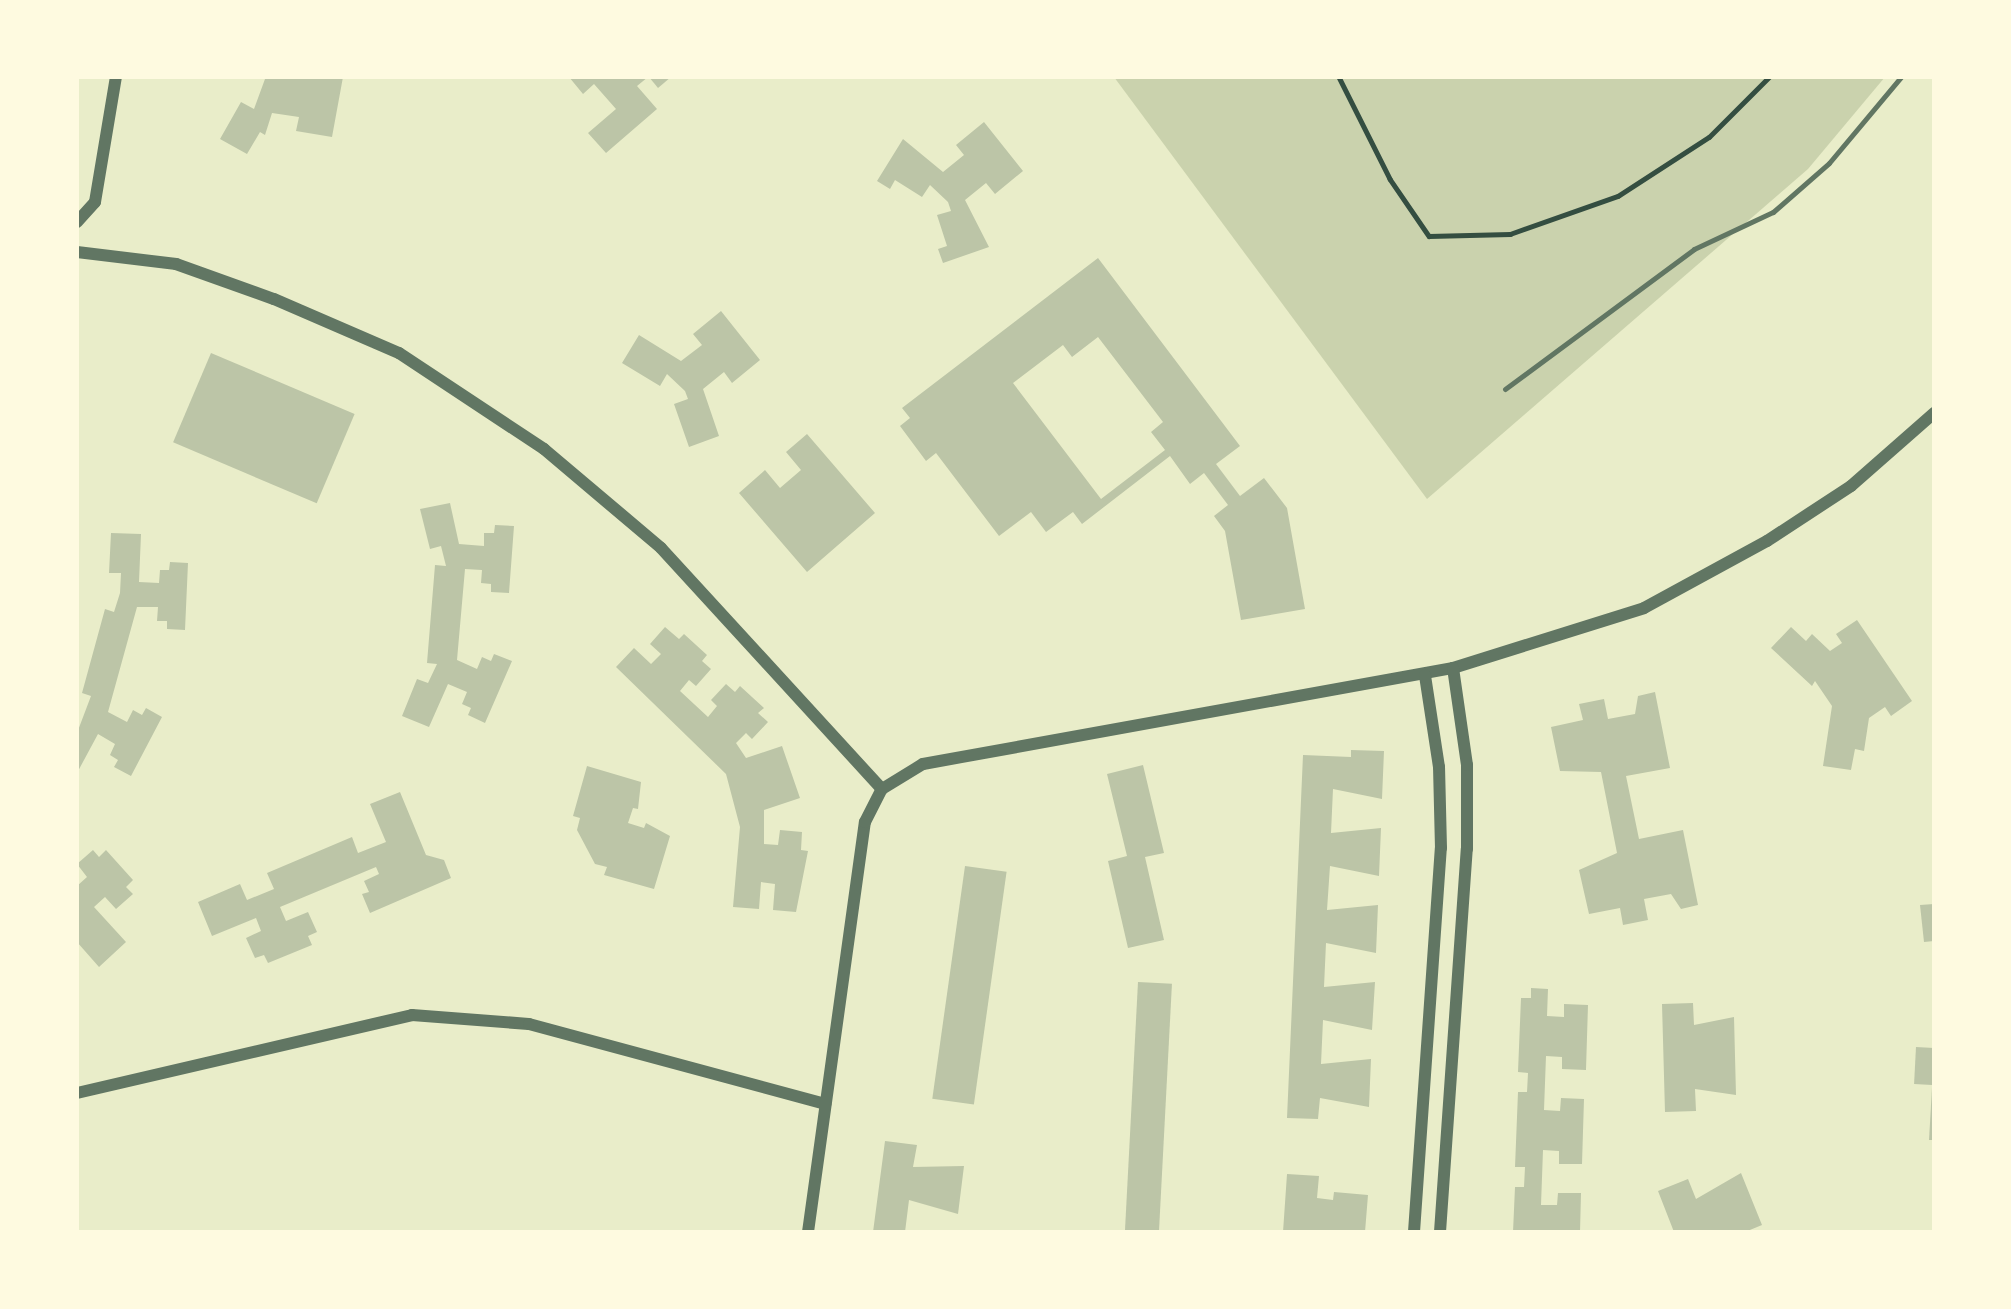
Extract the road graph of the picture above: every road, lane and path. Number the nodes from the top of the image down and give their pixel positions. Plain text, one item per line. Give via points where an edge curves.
1 (116, 77) edge
2 (1339, 77) edge
3 (1769, 77) edge
4 (1901, 77) edge
5 (77, 222) edge
6 (77, 252) edge
7 (1505, 389) dead end
8 (1934, 412) edge
9 (1453, 668) junction
10 (1425, 675) junction
11 (882, 789) junction
12 (77, 1093) edge
13 (825, 1104) junction
14 (808, 1232) edge
15 (1414, 1232) edge
16 (1440, 1232) edge

1 - 5 street via 95,202
2 - 3 path via 1390,179 1429,236 1510,234 1618,196 1709,137
4 - 7 lane via 1829,163 1773,212 1694,250
6 - 11 street via 176,264 287,304 399,353 544,449 661,548
8 - 9 street via 1851,486 1767,541 1644,608
9 - 10 street
9 - 16 street via 1466,765 1467,849
10 - 11 street via 923,764
10 - 15 street via 1439,767 1441,848
11 - 13 street via 865,822
12 - 13 street via 412,1015 529,1024
13 - 14 street

